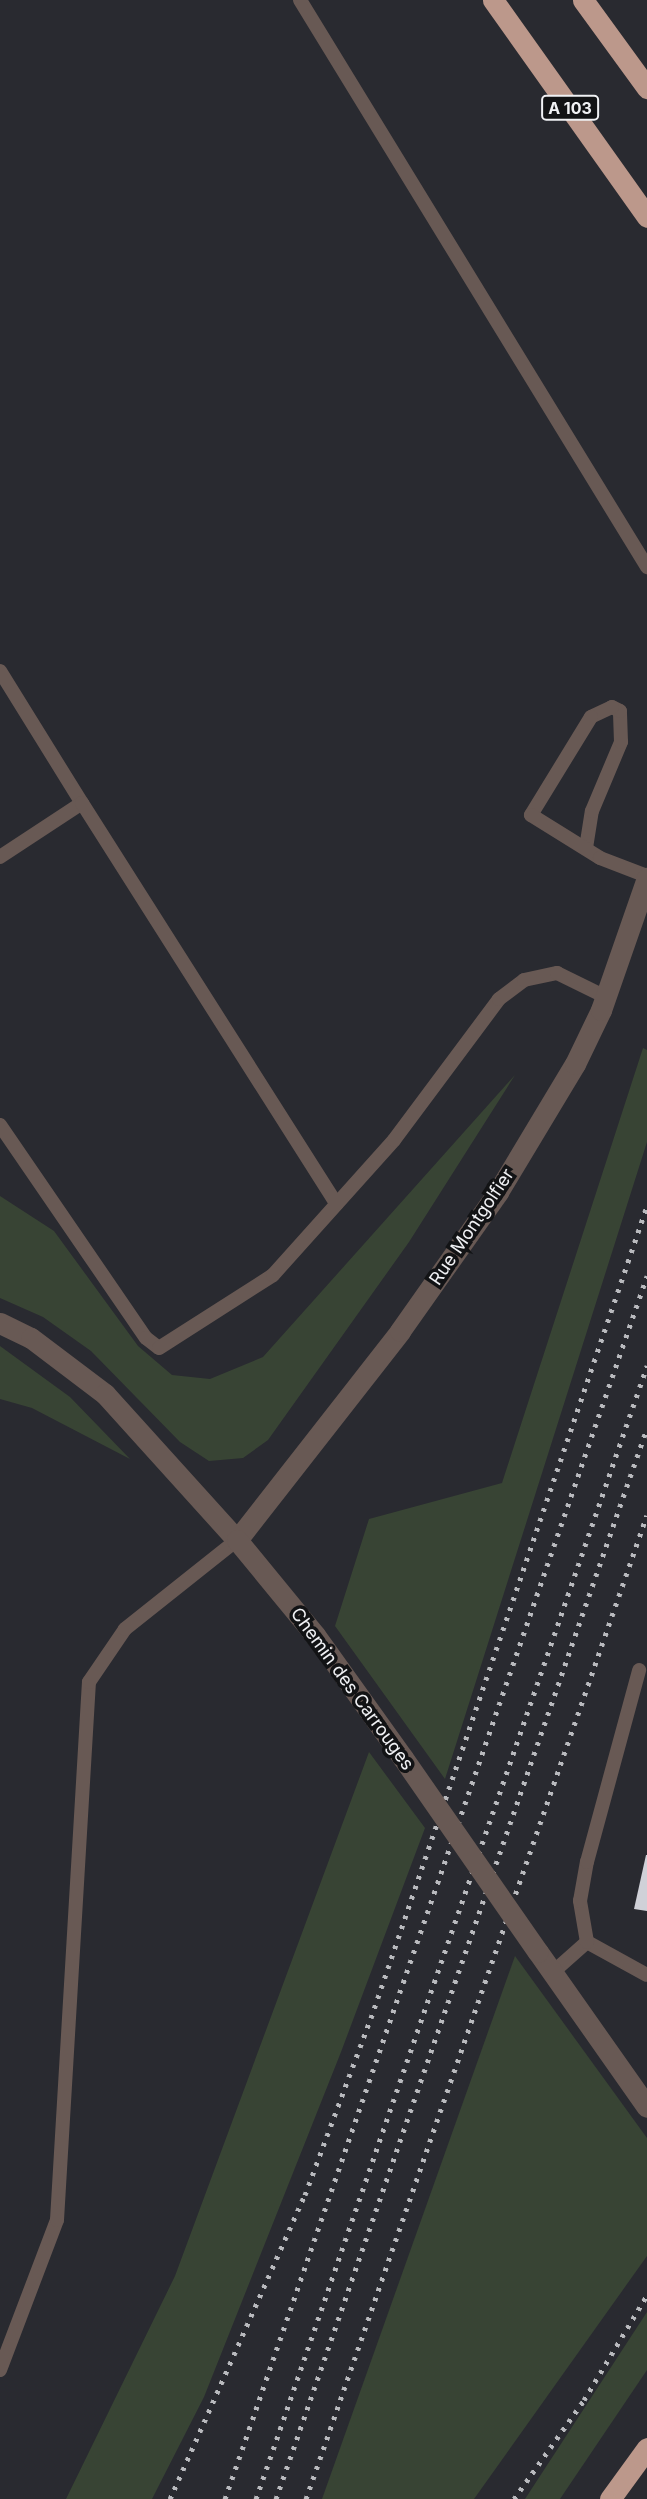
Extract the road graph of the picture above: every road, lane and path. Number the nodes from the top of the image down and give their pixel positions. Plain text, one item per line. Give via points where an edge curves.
1 (300, 0) edge
2 (493, 0) edge
3 (583, 0) edge
4 (647, 88) edge
5 (647, 217) edge
6 (647, 566) edge
7 (0, 671) edge
8 (82, 803) junction
9 (586, 848) junction
10 (0, 858) edge
11 (647, 877) edge
12 (606, 997) junction
13 (0, 1125) edge
14 (336, 1204) junction
15 (0, 1323) edge
16 (237, 1540) junction
17 (639, 1670) dead end
18 (587, 1942) junction
19 (552, 1973) junction
20 (647, 1975) edge
21 (647, 2107) edge
22 (0, 2370) edge
23 (647, 2448) edge
24 (610, 2499) edge

1 - 6 lane
2 - 5 highway, A 103
3 - 4 highway
7 - 8 lane
8 - 10 lane
8 - 14 lane
9 - 9 lane via 592,811 621,742 620,711 611,707 591,717 531,815
9 - 11 lane
11 - 12 street, Rue Montgolfier
12 - 14 lane via 557,973 524,980 499,999 411,1118
12 - 16 street, Rue Montgolfier via 575,1064 498,1192 400,1332
13 - 14 lane via 146,1338 159,1348 273,1275
15 - 16 street, Chemin des Carrouges via 31,1338 104,1394
16 - 19 street, Chemin des Carrouges, bridge via 315,1635
16 - 22 lane via 125,1629 89,1682 57,2220
17 - 18 lane via 587,1862 580,1901
18 - 19 lane
18 - 20 lane
19 - 21 street, Chemin des Carrouges
23 - 24 highway

